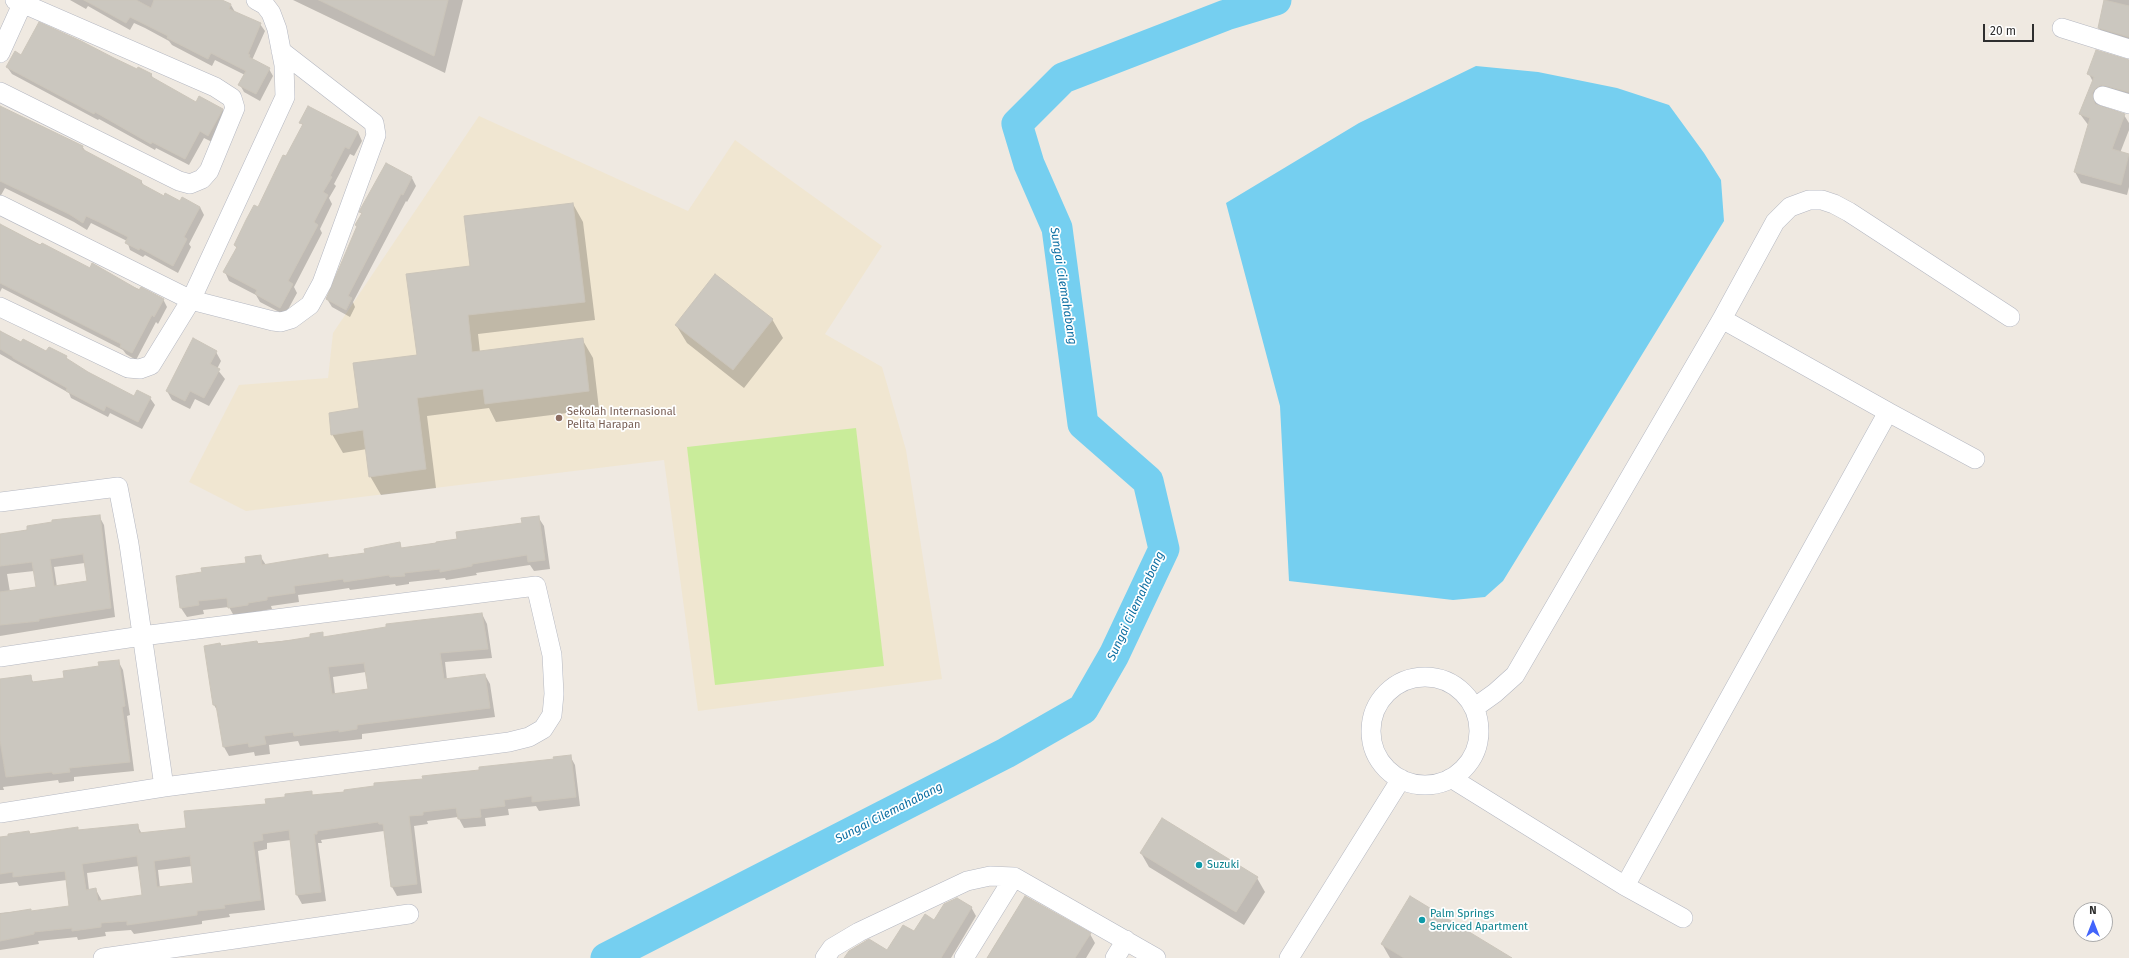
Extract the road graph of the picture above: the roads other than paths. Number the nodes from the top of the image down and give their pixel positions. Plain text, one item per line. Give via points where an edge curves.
1 (256, 0) edge
2 (20, 1) edge
3 (2062, 28) dead end
4 (2129, 49) edge
5 (281, 51) junction
6 (0, 53) edge
7 (0, 92) edge
8 (2103, 96) dead end
9 (2129, 104) edge
10 (0, 205) edge
11 (191, 300) junction
12 (0, 307) edge
13 (2010, 317) dead end
14 (1722, 319) junction
15 (1888, 412) junction
16 (1975, 459) dead end
17 (0, 502) edge
18 (142, 636) junction
19 (0, 657) edge
20 (1474, 708) junction
21 (1452, 778) junction
22 (1401, 779) junction
23 (164, 787) junction
24 (0, 813) edge
25 (1014, 878) junction
26 (1625, 886) junction
27 (409, 914) dead end
28 (1683, 918) dead end
29 (1126, 940) junction
30 (103, 958) edge
31 (825, 958) edge
32 (964, 958) edge
33 (1115, 958) edge
34 (1156, 958) edge
35 (1290, 958) edge

1 - 5 street via 265,5 271,13
2 - 6 street
2 - 7 street via 215,87 232,98 235,108 209,171 202,179 190,184 179,181
3 - 4 street
5 - 11 street via 285,97
5 - 11 street via 374,123 376,135 373,147 322,283 310,305 291,319 281,322
8 - 9 street
10 - 11 street
11 - 12 street via 152,365 140,369 128,368
13 - 14 street via 1849,212 1822,200 1802,202 1783,212
14 - 15 street
14 - 20 street via 1515,675
15 - 16 street
15 - 26 street
17 - 18 street via 118,487
18 - 19 street
18 - 23 street
18 - 23 street via 536,586 552,655 552,715 543,729 529,737 509,742
20 - 21 street via 1478,723 1478,740 1469,761
20 - 22 street via 1463,693 1448,682 1424,678 1411,679 1394,686 1375,711 1371,735 1375,752 1386,768
21 - 22 street via 1426,785
21 - 26 street
22 - 35 street
23 - 24 street
25 - 29 street
25 - 31 street via 990,876 967,881 859,932 832,948
25 - 32 street
26 - 28 street
27 - 30 street
29 - 33 street
29 - 34 street

